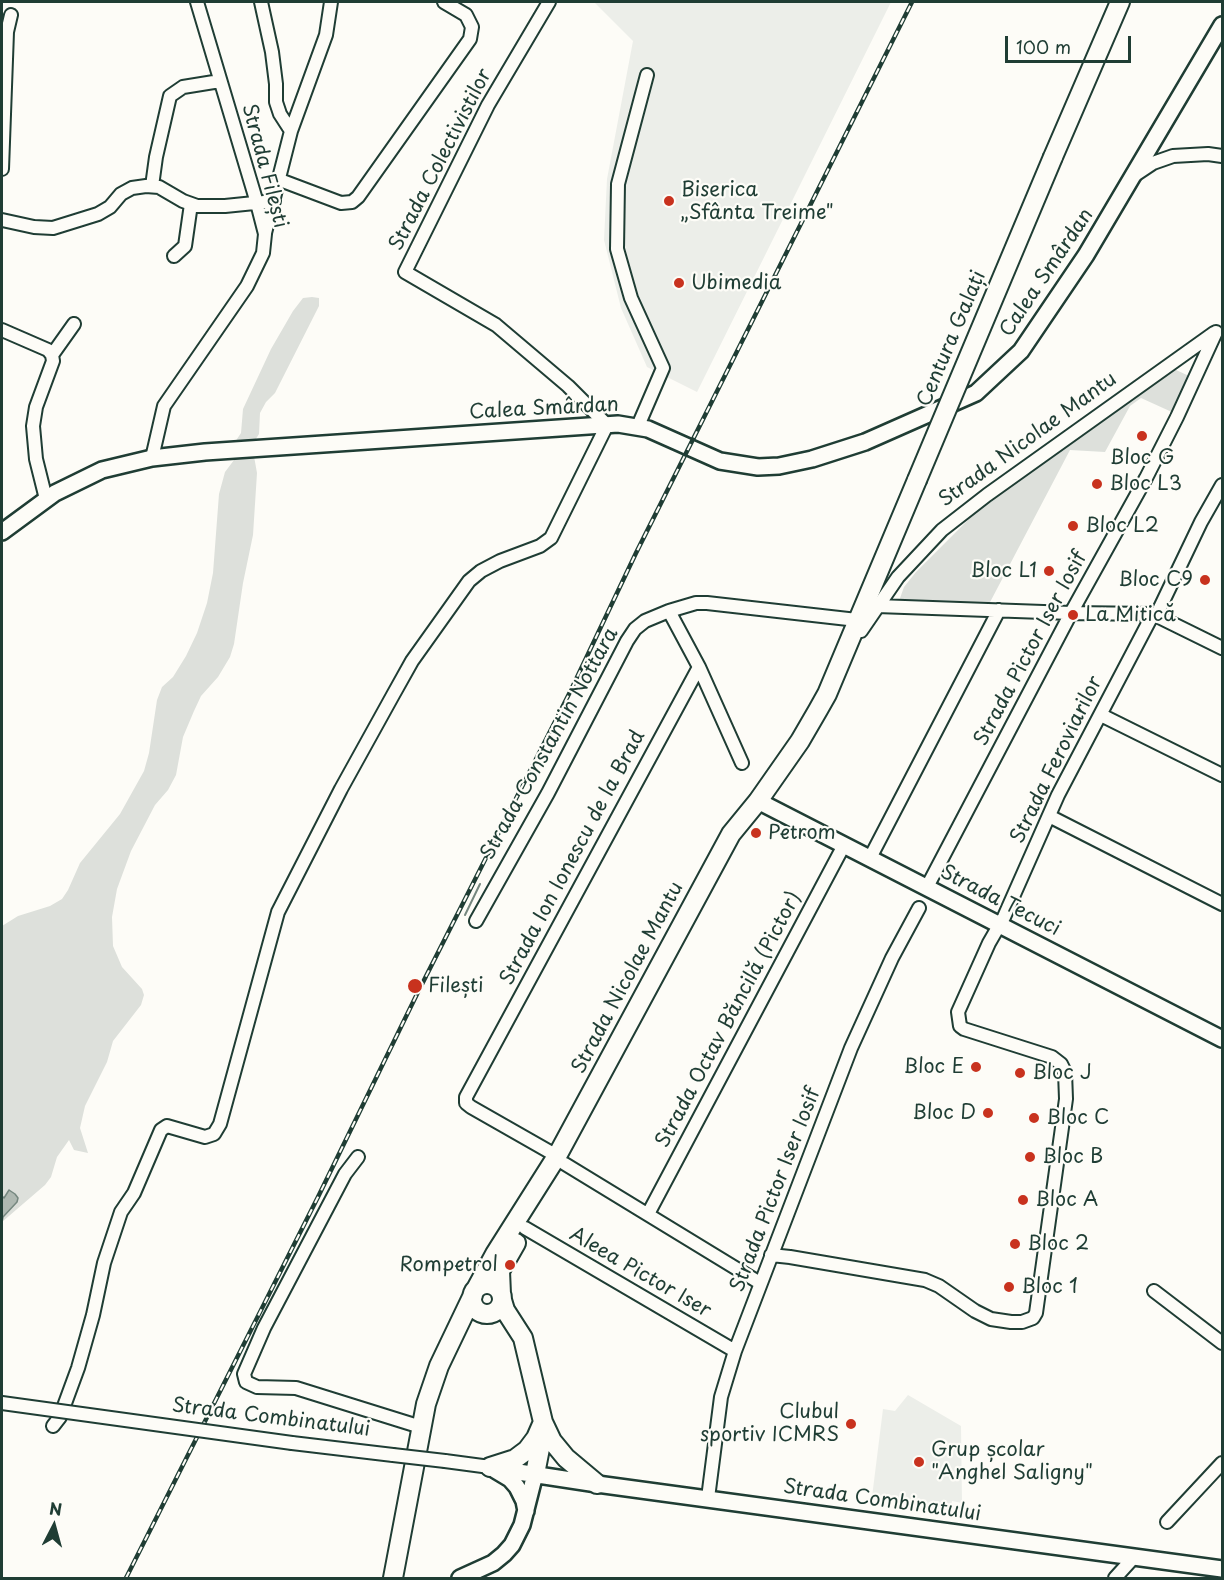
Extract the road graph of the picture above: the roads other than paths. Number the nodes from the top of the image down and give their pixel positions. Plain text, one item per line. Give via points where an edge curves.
1 (197, 2) edge
2 (261, 2) edge
3 (331, 2) edge
4 (444, 2) edge
5 (549, 2) edge
6 (1120, 2) edge
7 (11, 15) dead end
8 (1222, 25) edge
9 (647, 75) dead end
10 (220, 81) junction
11 (291, 131) junction
12 (1153, 144) junction
13 (1173, 156) junction
14 (1222, 156) edge
15 (2, 169) edge
16 (1134, 176) junction
17 (280, 180) junction
18 (152, 186) junction
19 (274, 201) junction
20 (257, 203) junction
21 (191, 204) junction
22 (2, 220) edge
23 (264, 234) junction
24 (174, 256) dead end
25 (74, 324) dead end
26 (2, 330) edge
27 (1219, 330) edge
28 (52, 355) junction
29 (607, 425) junction
30 (638, 426) junction
31 (152, 458) junction
32 (1222, 485) edge
33 (46, 499) junction
34 (2, 532) edge
35 (877, 606) junction
36 (669, 610) junction
37 (999, 610) junction
38 (1071, 613) junction
39 (1155, 614) junction
40 (857, 620) junction
41 (1222, 648) edge
42 (699, 667) junction
43 (827, 694) junction
44 (1101, 715) junction
45 (742, 763) dead end
46 (1222, 775) edge
47 (758, 801) junction
48 (1049, 816) junction
49 (844, 845) junction
50 (870, 858) junction
51 (927, 887) junction
52 (1222, 904) edge
53 (919, 908) dead end
54 (476, 921) dead end
55 (1000, 925) junction
56 (1222, 1039) edge
57 (358, 1157) dead end
58 (561, 1160) junction
59 (648, 1214) junction
60 (525, 1228) junction
61 (771, 1255) junction
62 (760, 1283) junction
63 (1154, 1291) dead end
64 (474, 1292) junction
65 (494, 1305) junction
66 (454, 1333) junction
67 (1222, 1343) edge
68 (735, 1351) junction
69 (2, 1403) edge
70 (543, 1422) junction
71 (53, 1426) dead end
72 (421, 1427) junction
73 (1222, 1462) edge
74 (490, 1467) junction
75 (536, 1474) junction
76 (597, 1484) junction
77 (708, 1498) junction
78 (526, 1514) junction
79 (1167, 1522) dead end
80 (1135, 1557) junction
81 (1222, 1569) edge
82 (393, 1578) edge
83 (460, 1578) edge
84 (1115, 1578) edge

1 - 10 street, Strada Filești
2 - 11 street via 272,52 276,102
3 - 11 street via 326,35
4 - 17 street via 466,15 472,27 470,39 358,197 341,203
5 - 29 street, Strada Colectivistilor via 488,105 405,272 496,325
6 - 40 highway, Centura Galați, bridge
7 - 15 street via 7,32
8 - 12 main road, Calea Smârdan
9 - 30 street via 618,184 617,249 631,298 663,368
10 - 18 street via 183,87 170,96
10 - 20 street, Strada Filești
11 - 17 street
12 - 13 street
12 - 16 main road, Calea Smârdan
13 - 14 street
13 - 16 street
16 - 30 main road, Calea Smârdan via 1021,351 976,393 865,442 779,466 720,461
17 - 19 street
18 - 21 street
18 - 22 street via 132,188 98,214 53,228
19 - 20 street
19 - 23 street
20 - 21 street via 206,207
20 - 23 street, Strada Filești
21 - 24 street via 185,246
23 - 31 street, Strada Filești via 263,253 247,285 164,406
25 - 28 street
26 - 28 street
27 - 35 street, Strada Nicolae Mantu via 966,510 915,557
27 - 38 street, Strada Pictor Iser Iosif via 1121,525
28 - 33 street via 33,426
29 - 30 main road, Calea Smârdan
29 - 31 main road, Calea Smârdan via 269,446
29 - 71 street via 551,538 500,561 469,581 412,661 387,705 278,912 220,1124 214,1134 205,1137 167,1126 161,1130 134,1193 121,1212 78,1368
31 - 33 main road, Calea Smârdan via 102,470
32 - 39 street, Strada Feroviarilor
33 - 34 main road, Calea Smârdan
35 - 37 street
35 - 43 street, Strada Nicolae Mantu
36 - 40 street, Strada Constantin Nottara via 707,603
36 - 42 street
36 - 54 street, Strada Constantin Nottara via 645,621 627,641
37 - 38 street
37 - 50 street
38 - 39 street
38 - 51 street, Strada Pictor Iser Iosif
39 - 41 street
39 - 44 street, Strada Feroviarilor
40 - 43 highway, Centura Galați
42 - 45 street
42 - 58 street, Strada Ion Ionescu de la Brad via 465,1100
43 - 47 highway
44 - 46 street
44 - 48 street, Strada Feroviarilor
47 - 49 main road, Strada Tecuci
47 - 58 highway via 730,860
48 - 52 street
48 - 55 street, Strada Feroviarilor
49 - 50 main road, Strada Tecuci
49 - 59 street, Strada Octav Băncilă (Pictor)
50 - 51 main road, Strada Tecuci
51 - 55 main road, Strada Tecuci
53 - 61 street, Strada Pictor Iser Iosif via 851,1048
55 - 56 main road, Strada Tecuci
55 - 61 street, Strada Feroviarilor via 958,1012 960,1026 1052,1057 1065,1072 1066,1099 1033,1318 1022,1322 991,1319 925,1280
57 - 72 street via 345,1174 268,1320 244,1374 246,1382 257,1387 296,1388
58 - 59 street
58 - 60 highway
58 - 64 highway via 495,1254
59 - 62 street
60 - 65 highway via 500,1271
60 - 68 street, Aleea Pictor Iser
61 - 62 street, Strada Pictor Iser Iosif
62 - 68 street, Strada Pictor Iser Iosif
63 - 67 street
64 - 65 highway via 476,1308
64 - 65 highway via 490,1284 498,1289
64 - 66 highway
65 - 66 highway via 473,1316
65 - 70 highway via 505,1310 521,1332
66 - 72 highway via 432,1384
68 - 77 street, Strada Pictor Iser Iosif via 721,1397
69 - 74 street, Strada Combinatului, bridge
70 - 74 highway via 527,1450 515,1459
70 - 75 highway
70 - 76 highway via 558,1450
72 - 82 highway
73 - 79 street
74 - 75 main road, Strada Combinatului
74 - 78 main road via 517,1486
75 - 76 main road, Strada Combinatului
75 - 78 main road
76 - 77 main road, Strada Combinatului
77 - 80 main road, Strada Combinatului
78 - 83 main road via 519,1534 504,1554
80 - 81 main road, Strada Combinatului
80 - 84 street

